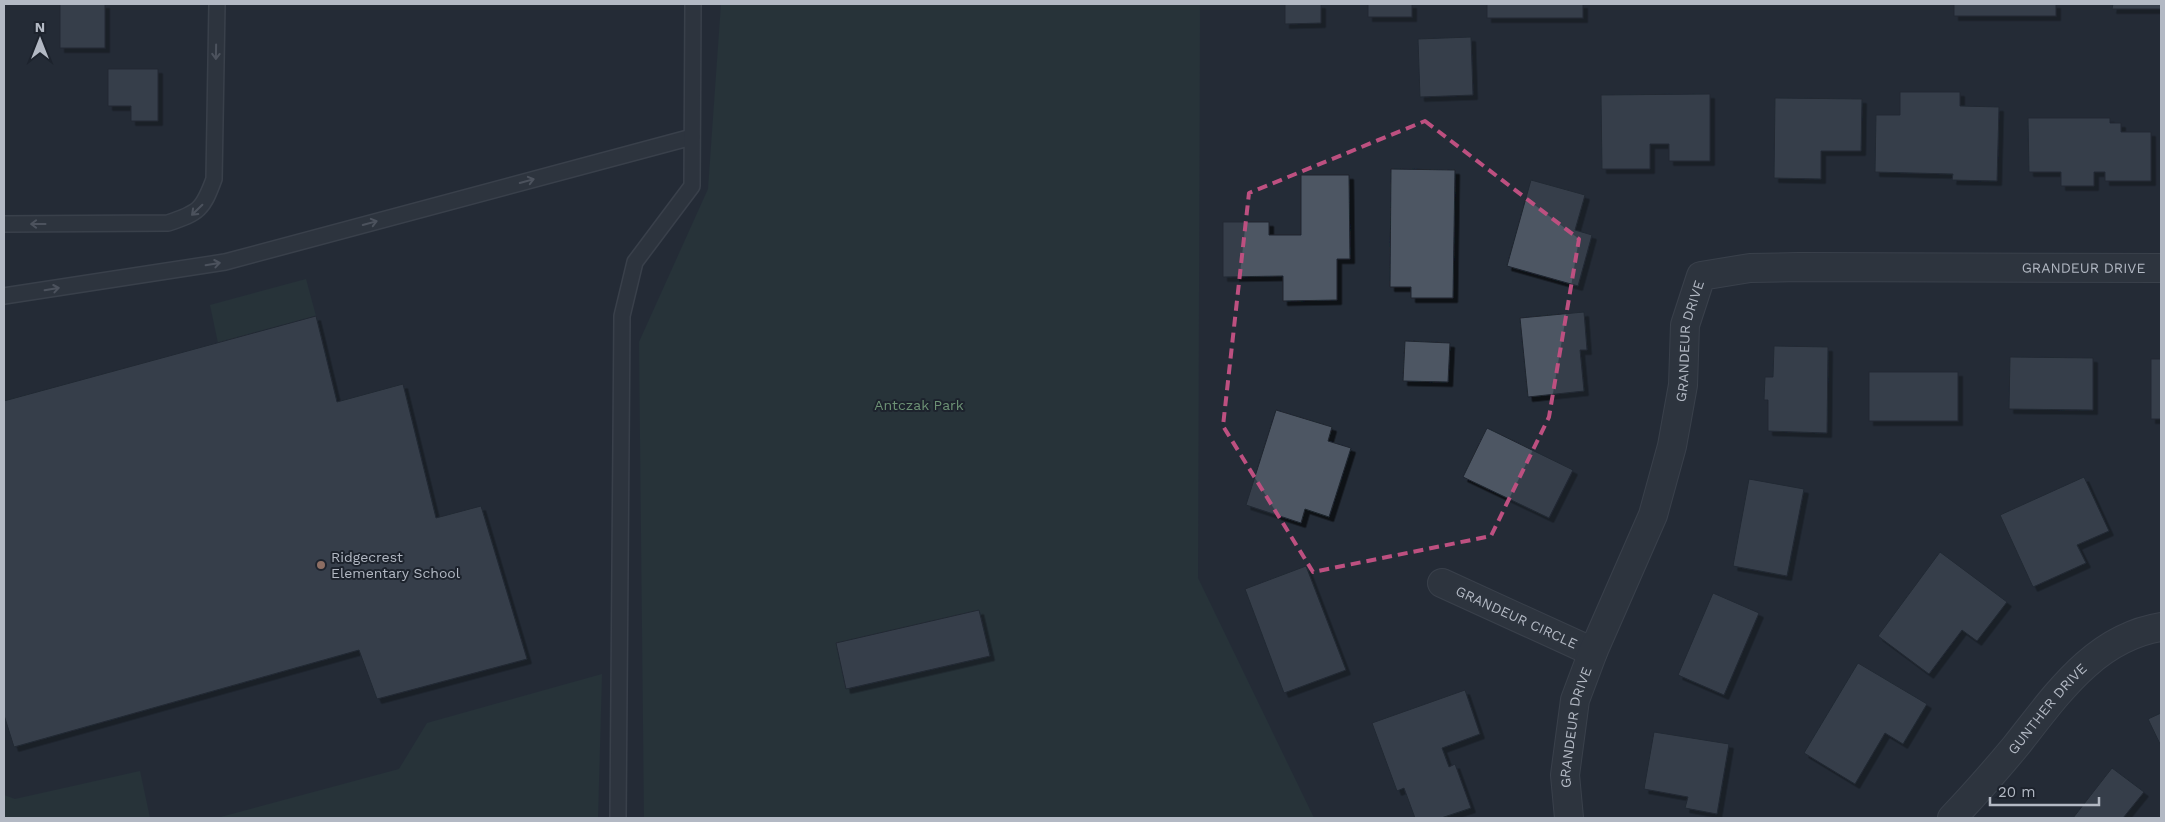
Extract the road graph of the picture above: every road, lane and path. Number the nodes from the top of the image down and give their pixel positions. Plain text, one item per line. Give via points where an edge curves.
1 (217, 4) edge
2 (693, 4) edge
3 (692, 137) junction
4 (4, 224) edge
5 (2161, 268) edge
6 (4, 296) edge
7 (1442, 583) dead end
8 (2161, 627) edge
9 (1593, 652) junction
10 (618, 818) edge
11 (1569, 818) edge
12 (1952, 818) edge

1 -> 4 lane via 214,179 206,201 191,216 168,223
2 - 3 lane
6 -> 3 lane via 225,262
3 - 10 lane via 692,186 635,262 622,316
5 - 9 street, GRANDEUR DRIVE via 1799,267 1750,268 1701,276 1685,325 1683,385 1672,446 1653,515
7 - 9 street, GRANDEUR CIRCLE
8 - 12 street, GUNTHER DRIVE via 2106,647 2074,675 1992,775
9 - 11 street, GRANDEUR DRIVE via 1575,700 1565,775

